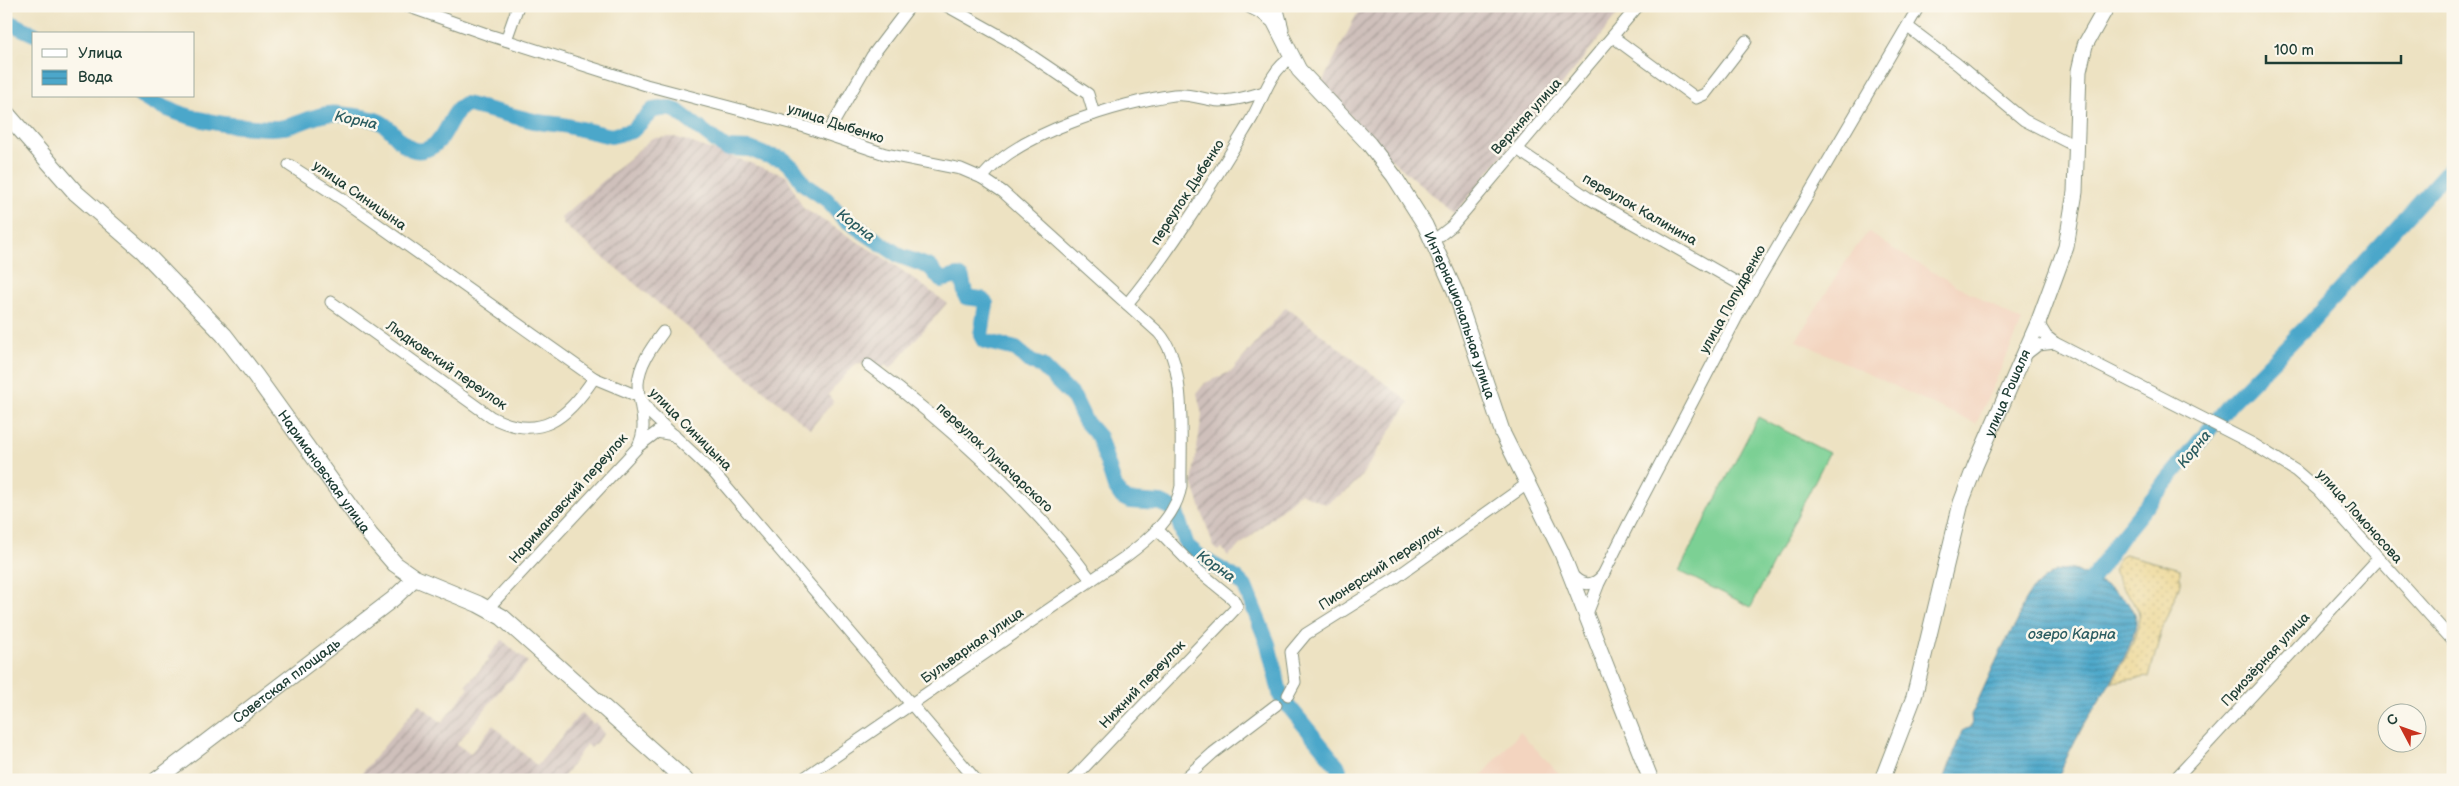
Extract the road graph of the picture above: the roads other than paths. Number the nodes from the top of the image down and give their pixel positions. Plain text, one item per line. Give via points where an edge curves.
1 (407, 6) edge
2 (518, 6) edge
3 (910, 6) edge
4 (947, 6) edge
5 (1638, 6) edge
6 (1919, 6) edge
7 (2107, 6) edge
8 (1264, 8) edge
9 (1908, 27) junction
10 (1613, 37) junction
11 (506, 40) junction
12 (1746, 41) dead end
13 (1289, 50) junction
14 (1264, 92) junction
15 (6, 113) edge
16 (1094, 114) junction
17 (827, 134) junction
18 (2077, 147) junction
19 (1517, 148) junction
20 (289, 165) dead end
21 (982, 178) junction
22 (1433, 241) junction
23 (1752, 290) junction
24 (330, 302) dead end
25 (1127, 304) junction
26 (2038, 323) junction
27 (663, 332) dead end
28 (2055, 343) junction
29 (2023, 358) junction
30 (868, 365) dead end
31 (594, 378) junction
32 (640, 397) junction
33 (676, 436) junction
34 (637, 448) junction
35 (1527, 484) junction
36 (1177, 500) joint
37 (1157, 530) junction
38 (2378, 559) junction
39 (1605, 572) junction
40 (1570, 573) junction
41 (415, 578) junction
42 (1091, 580) junction
43 (488, 608) junction
44 (1587, 614) junction
45 (2453, 641) edge
46 (1288, 695) dead end
47 (913, 704) junction
48 (1276, 705) dead end
49 (156, 780) edge
50 (685, 780) edge
51 (801, 780) edge
52 (976, 780) edge
53 (1072, 780) edge
54 (1183, 780) edge
55 (1652, 780) edge
56 (1882, 780) edge
57 (2174, 780) edge

1 - 11 street, улица Дыбенко
2 - 11 street
3 - 17 street via 872,56
4 - 16 street via 1008,40 1088,94
5 - 10 street, Верхняя улица
6 - 9 street, улица Попудренко
7 - 18 street, улица Рошаля via 2081,57 2077,86
8 - 13 street, Интернациональная улица via 1279,28
9 - 18 street via 2024,120
9 - 23 street, улица Попудренко
10 - 12 street via 1696,98 1704,94
10 - 19 street, Верхняя улица
11 - 17 street, улица Дыбенко via 646,85
13 - 14 street, переулок Дыбенко
13 - 22 street, Интернациональная улица via 1305,77 1382,160
14 - 16 street via 1226,101 1174,95
14 - 25 street, переулок Дыбенко via 1250,121 1199,202
15 - 41 main road, Наримановская улица via 76,193 143,251 224,336 370,535 395,564
16 - 21 street via 1008,153
17 - 21 street, улица Дыбенко via 885,154 942,164
18 - 26 street, улица Рошаля via 2071,226 2056,278
19 - 22 street, Верхняя улица via 1452,226
19 - 23 street, переулок Калинина via 1590,199
20 - 31 street, улица Синицына
21 - 25 street, улица Дыбенко via 1002,192
22 - 35 street, Интернациональная улица via 1455,290 1503,434
23 - 39 street, улица Попудренко
24 - 31 street, Людковский переулок via 491,417 510,425 533,427 557,420 574,407
25 - 36 street, улица Дыбенко via 1168,344 1176,364 1181,486
26 - 28 street
26 - 29 street, улица Рошаля
27 - 32 street, Наримановский переулок via 641,371
28 - 29 street via 2038,345
28 - 38 street, улица Ломоносова via 2279,460 2311,483
29 - 56 street, улица Рошаля via 1974,466 1961,503 1919,679
30 - 42 street, переулок Луначарского via 995,474 1062,543
31 - 32 street, улица Синицына
32 - 33 street, улица Синицына via 648,410
32 - 34 street, Наримановский переулок via 644,428
33 - 34 street via 657,432
33 - 47 street, улица Синицына via 726,487
34 - 43 street, Наримановский переулок
35 - 40 street, Интернациональная улица via 1554,534
35 - 46 street, Пионерский переулок via 1395,578 1306,634 1291,652 1295,682
36 - 37 street, Бульварная улица
37 - 42 street, Бульварная улица
37 - 53 street, Нижний переулок via 1195,568 1233,599 1237,607
38 - 45 street, улица Ломоносова
38 - 57 street, Приозёрная улица
39 - 40 street via 1596,582 1587,584
39 - 44 street, улица Попудренко
40 - 44 street, Интернациональная улица
41 - 43 main road, Наримановская улица
41 - 49 street, Советская площадь via 393,599
42 - 47 street, Бульварная улица
43 - 50 main road, Наримановская улица via 530,641
44 - 55 street, Интернациональная улица
47 - 51 street, Бульварная улица
47 - 52 street, улица Синицына
48 - 54 street

